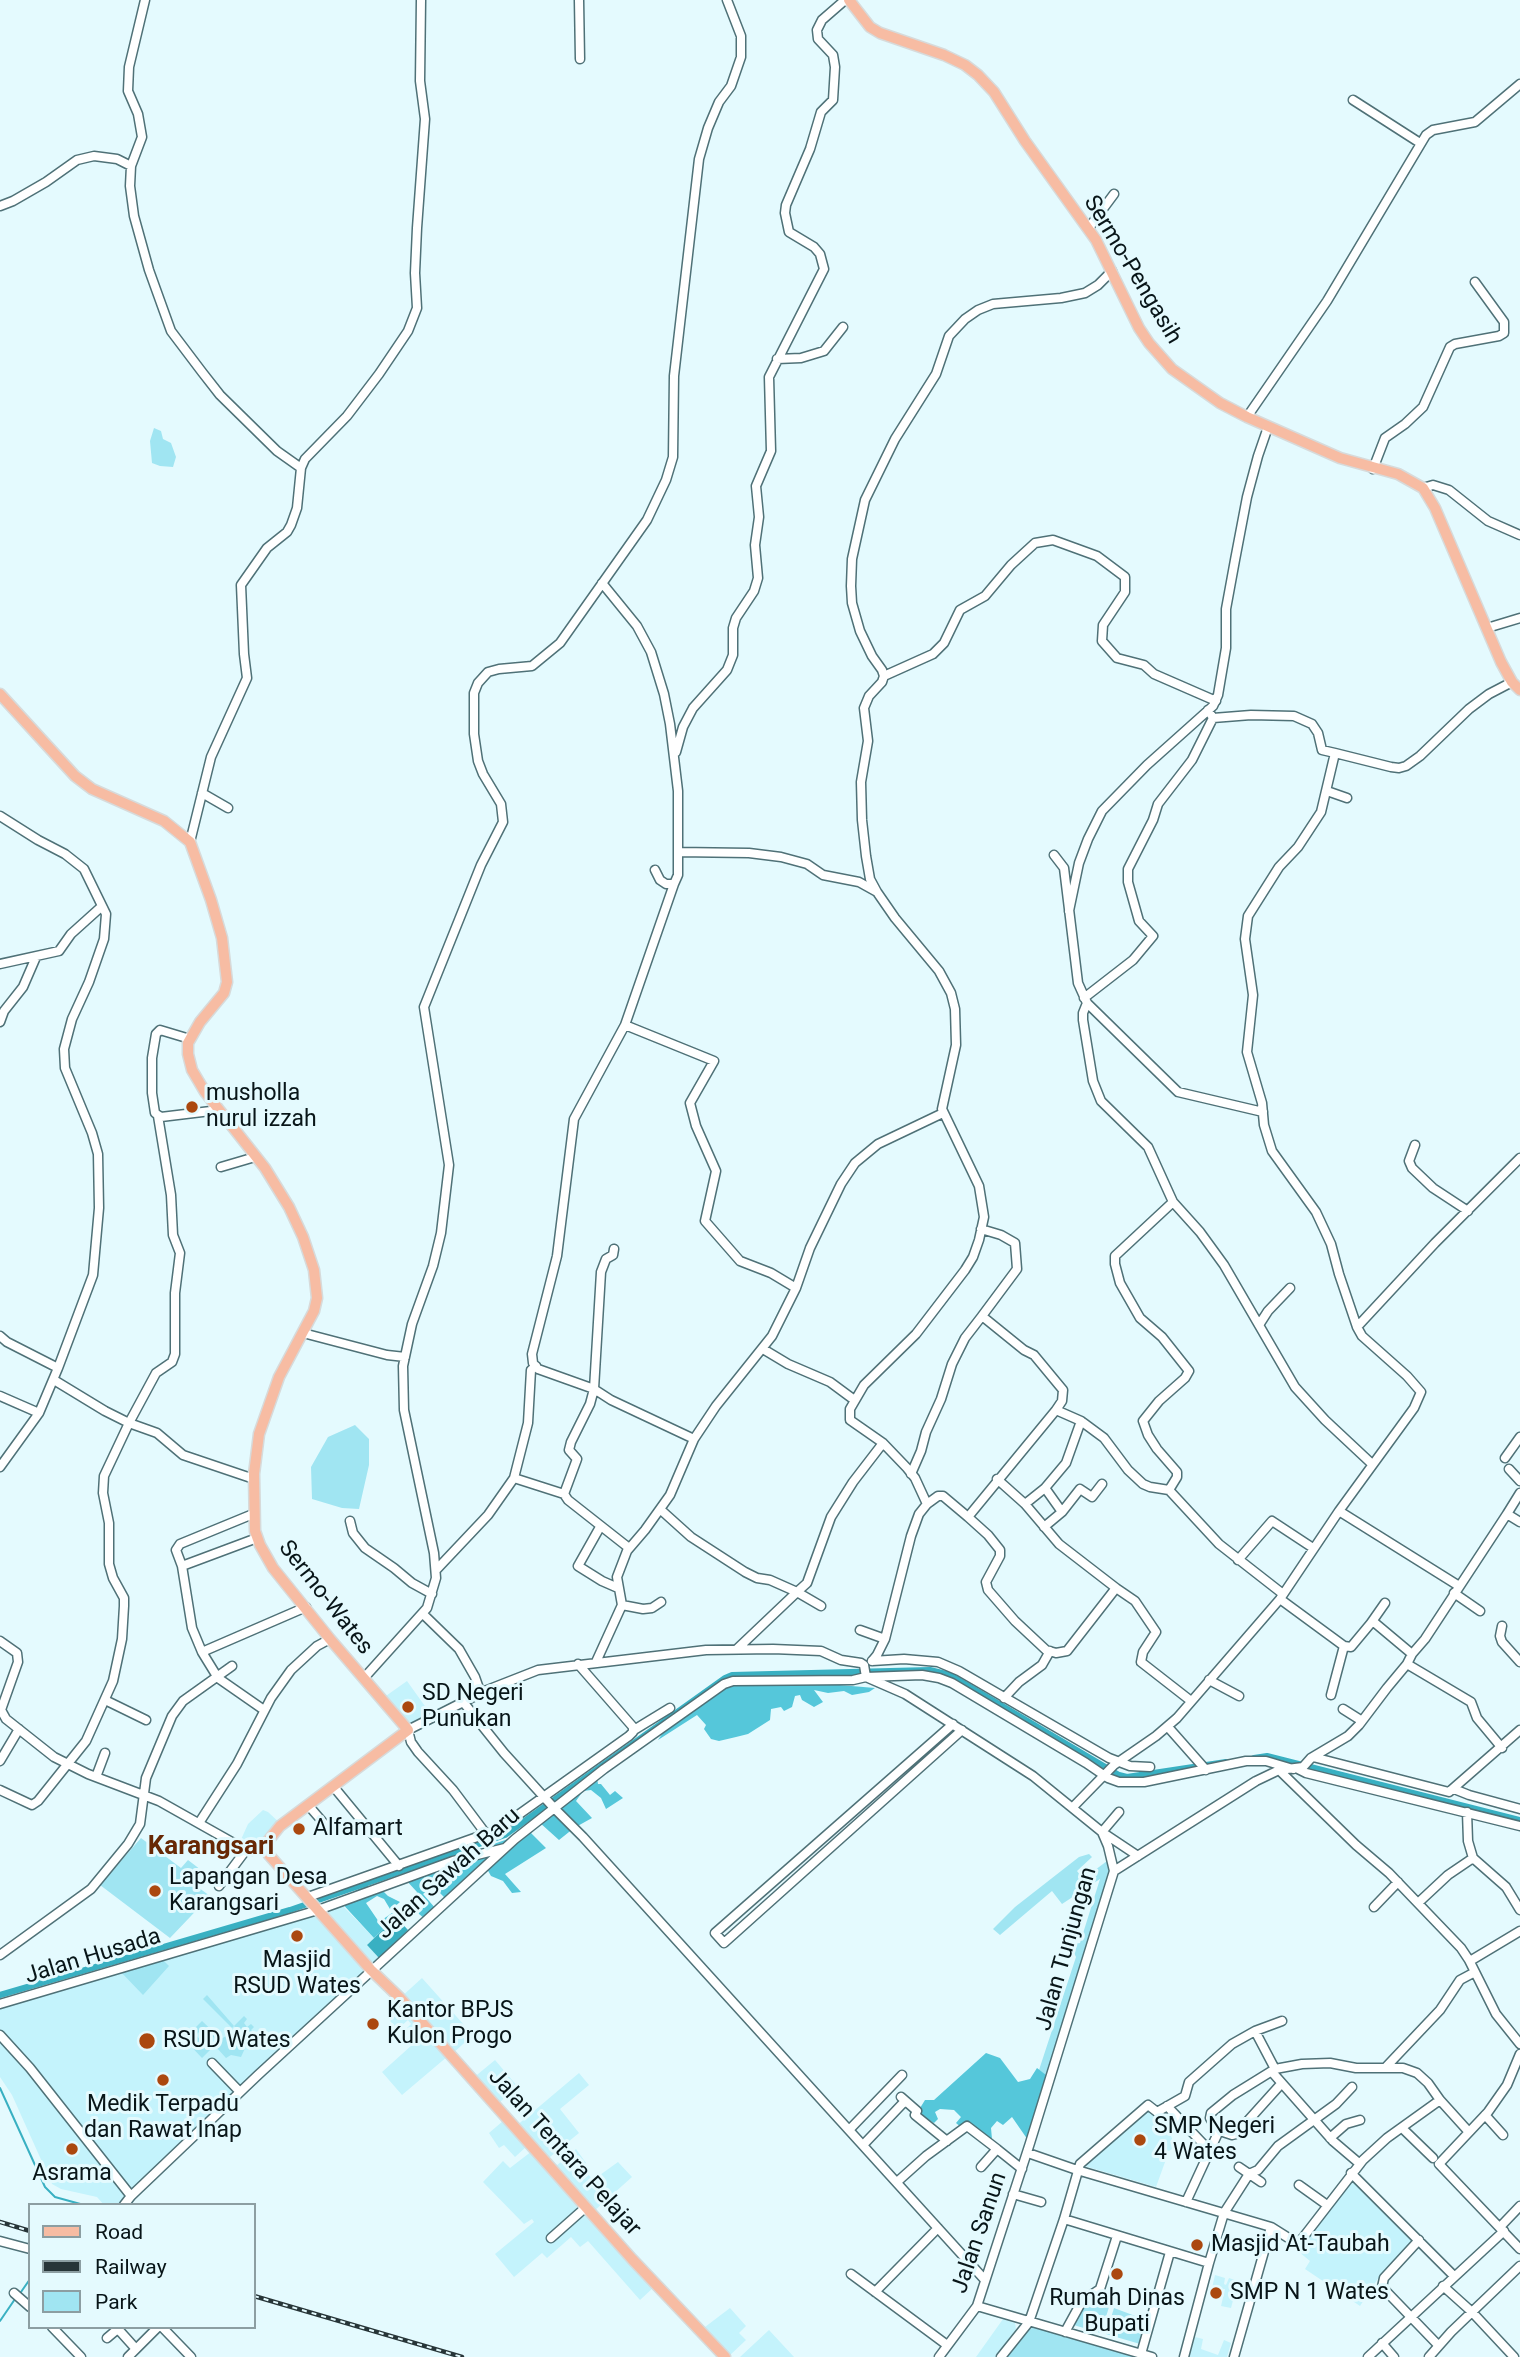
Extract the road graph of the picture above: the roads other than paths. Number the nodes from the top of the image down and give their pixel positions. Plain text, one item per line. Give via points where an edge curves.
1 (145, 0) edge
2 (421, 0) edge
3 (579, 0) edge
4 (727, 0) edge
5 (847, 0) edge
6 (580, 59) dead end
7 (1520, 84) edge
8 (1353, 100) dead end
9 (1420, 143) junction
10 (131, 166) junction
11 (1114, 194) dead end
12 (0, 205) edge
13 (1088, 229) junction
14 (1112, 271) junction
15 (1475, 282) dead end
16 (843, 327) dead end
17 (777, 359) junction
18 (1247, 417) junction
19 (1268, 427) junction
20 (301, 468) junction
21 (1373, 468) junction
22 (1423, 488) junction
23 (1520, 535) edge
24 (602, 583) junction
25 (1520, 618) edge
26 (1487, 628) junction
27 (884, 676) junction
28 (1516, 686) edge
29 (0, 694) edge
30 (1216, 701) junction
31 (1210, 714) junction
32 (1335, 753) junction
33 (675, 757) junction
34 (1327, 791) junction
35 (202, 793) junction
36 (1347, 798) dead end
37 (228, 808) dead end
38 (0, 816) edge
39 (190, 842) junction
40 (678, 852) junction
41 (1054, 855) dead end
42 (655, 870) dead end
43 (674, 884) junction
44 (877, 892) junction
45 (102, 906) junction
46 (1069, 911) junction
47 (36, 957) junction
48 (0, 964) edge
49 (1085, 1001) junction
50 (0, 1022) edge
51 (625, 1025) junction
52 (190, 1039) junction
53 (219, 1110) junction
54 (1263, 1112) junction
55 (943, 1113) junction
56 (158, 1115) junction
57 (1415, 1145) dead end
58 (255, 1157) junction
59 (1520, 1158) edge
60 (221, 1167) dead end
61 (1173, 1202) junction
62 (1468, 1211) junction
63 (981, 1230) junction
64 (614, 1249) dead end
65 (796, 1288) junction
66 (1290, 1288) dead end
67 (982, 1316) junction
68 (1259, 1325) junction
69 (1357, 1327) junction
70 (303, 1333) junction
71 (0, 1336) edge
72 (763, 1349) junction
73 (405, 1357) junction
74 (536, 1366) junction
75 (58, 1367) junction
76 (54, 1380) junction
77 (594, 1389) junction
78 (0, 1396) edge
79 (853, 1399) junction
80 (1056, 1410) junction
81 (40, 1413) junction
82 (1081, 1421) junction
83 (129, 1423) junction
84 (1520, 1437) edge
85 (694, 1439) junction
86 (883, 1443) junction
87 (1505, 1458) dead end
88 (1372, 1464) junction
89 (0, 1467) edge
90 (1509, 1469) dead end
91 (911, 1474) junction
92 (514, 1478) junction
93 (254, 1479) junction
94 (997, 1479) junction
95 (1520, 1481) edge
96 (1102, 1485) dead end
97 (1045, 1488) junction
98 (1169, 1490) junction
99 (1520, 1493) edge
100 (564, 1494) junction
101 (927, 1504) junction
102 (1025, 1504) junction
103 (661, 1510) junction
104 (1062, 1511) junction
105 (1339, 1511) junction
106 (253, 1514) junction
107 (1507, 1514) junction
108 (968, 1517) junction
109 (350, 1521) dead end
110 (1520, 1522) edge
111 (600, 1527) junction
112 (1044, 1527) junction
113 (257, 1538) junction
114 (629, 1548) junction
115 (1313, 1548) junction
116 (1238, 1560) junction
117 (182, 1566) junction
118 (437, 1569) junction
119 (618, 1588) junction
120 (1116, 1588) junction
121 (1457, 1590) junction
122 (797, 1592) junction
123 (432, 1594) junction
124 (1281, 1597) junction
125 (662, 1602) dead end
126 (1385, 1603) dead end
127 (622, 1605) junction
128 (821, 1606) dead end
129 (306, 1607) junction
130 (1480, 1611) dead end
131 (423, 1614) junction
132 (1371, 1623) junction
133 (1502, 1626) dead end
134 (860, 1630) dead end
135 (330, 1639) junction
136 (885, 1639) junction
137 (0, 1641) edge
138 (1344, 1646) junction
139 (737, 1649) junction
140 (1050, 1651) junction
141 (202, 1652) junction
142 (1412, 1654) junction
143 (596, 1662) junction
144 (1520, 1662) edge
145 (578, 1664) junction
146 (1407, 1664) junction
147 (232, 1666) dead end
148 (866, 1668) junction
149 (218, 1678) junction
150 (364, 1678) junction
151 (1209, 1680) junction
152 (481, 1694) junction
153 (1331, 1695) dead end
154 (1239, 1696) dead end
155 (1004, 1698) junction
156 (105, 1700) junction
157 (1191, 1701) junction
158 (464, 1703) junction
159 (670, 1707) dead end
160 (1343, 1709) dead end
161 (264, 1710) junction
162 (146, 1720) dead end
163 (1362, 1721) junction
164 (953, 1724) junction
165 (1168, 1727) junction
166 (19, 1729) junction
167 (408, 1730) junction
168 (634, 1730) junction
169 (962, 1730) junction
170 (1520, 1730) edge
171 (1502, 1748) junction
172 (105, 1753) dead end
173 (0, 1761) edge
174 (1115, 1763) junction
175 (1303, 1764) junction
176 (68, 1765) junction
177 (1150, 1767) dead end
178 (1205, 1769) junction
179 (1279, 1770) junction
180 (1104, 1774) junction
181 (96, 1777) junction
182 (332, 1786) junction
183 (1390, 1786) junction
184 (1454, 1789) junction
185 (0, 1790) edge
186 (143, 1794) junction
187 (549, 1802) junction
188 (308, 1805) junction
189 (1073, 1807) junction
190 (1520, 1808) edge
191 (1119, 1812) dead end
192 (1467, 1812) junction
193 (339, 1822) dead end
194 (199, 1823) junction
195 (1520, 1826) edge
196 (1102, 1832) junction
197 (486, 1834) junction
198 (507, 1847) junction
199 (265, 1848) junction
200 (246, 1850) junction
201 (451, 1854) junction
202 (1138, 1856) junction
203 (1473, 1858) junction
204 (399, 1866) junction
205 (1114, 1871) junction
206 (782, 1874) junction
207 (388, 1877) junction
208 (1398, 1882) junction
209 (791, 1884) junction
210 (219, 1886) dead end
211 (312, 1903) junction
212 (1418, 1903) junction
213 (1374, 1907) dead end
214 (1520, 1910) edge
215 (1520, 1931) edge
216 (0, 1955) edge
217 (1470, 1961) junction
218 (370, 1970) junction
219 (1475, 1972) junction
220 (0, 2004) edge
221 (1282, 2021) dead end
222 (1255, 2031) junction
223 (0, 2035) edge
224 (1520, 2044) edge
225 (1520, 2054) edge
226 (212, 2063) dead end
227 (1386, 2067) junction
228 (1274, 2071) junction
229 (902, 2075) dead end
230 (1281, 2084) junction
231 (1352, 2087) dead end
232 (240, 2092) junction
233 (1440, 2100) junction
234 (1167, 2106) junction
235 (1485, 2115) junction
236 (1313, 2120) junction
237 (1360, 2120) dead end
238 (850, 2129) junction
239 (1402, 2129) junction
240 (1217, 2130) junction
241 (1468, 2131) junction
242 (1503, 2135) dead end
243 (1331, 2138) junction
244 (947, 2141) junction
245 (864, 2144) junction
246 (997, 2149) junction
247 (1210, 2151) junction
248 (1028, 2152) junction
249 (1437, 2161) junction
250 (1360, 2164) junction
251 (981, 2166) dead end
252 (1239, 2167) dead end
253 (1022, 2169) junction
254 (1077, 2170) junction
255 (1351, 2173) junction
256 (1249, 2174) junction
257 (897, 2182) junction
258 (1261, 2182) dead end
259 (1299, 2185) dead end
260 (1013, 2194) junction
261 (131, 2196) junction
262 (1041, 2202) dead end
263 (1186, 2202) junction
264 (126, 2203) edge
265 (1327, 2205) junction
266 (1520, 2206) edge
267 (586, 2207) junction
268 (1224, 2213) junction
269 (1064, 2218) junction
270 (1271, 2227) junction
271 (938, 2228) junction
272 (1502, 2229) junction
273 (1117, 2236) junction
274 (551, 2238) dead end
275 (1419, 2240) junction
276 (0, 2241) edge
277 (28, 2248) edge
278 (1520, 2249) edge
279 (1170, 2252) junction
280 (1209, 2263) junction
281 (1520, 2266) edge
282 (851, 2274) dead end
283 (1454, 2276) junction
284 (985, 2280) junction
285 (1443, 2286) junction
286 (875, 2292) junction
287 (14, 2293) dead end
288 (28, 2304) edge
289 (977, 2306) junction
290 (1472, 2312) junction
291 (1410, 2317) junction
292 (1029, 2322) junction
293 (54, 2329) edge
294 (118, 2329) edge
295 (120, 2329) edge
296 (158, 2329) edge
297 (162, 2329) edge
298 (1065, 2332) junction
299 (107, 2338) dead end
300 (1382, 2343) junction
301 (1438, 2345) junction
302 (947, 2346) junction
303 (136, 2349) junction
304 (188, 2354) edge
305 (1141, 2354) junction
306 (81, 2357) edge
307 (128, 2357) edge
308 (177, 2357) edge
309 (725, 2357) edge
310 (939, 2357) edge
311 (1001, 2357) edge
312 (1152, 2357) edge
313 (1184, 2357) edge
314 (1234, 2357) edge
315 (1368, 2357) edge
316 (1394, 2357) edge
317 (1430, 2357) edge
318 (1514, 2357) edge

1 - 10 street via 129,67 128,91 142,136
2 - 20 street via 420,81 425,119 416,308 408,331 379,374
3 - 6 street
4 - 24 street via 739,27 741,57 699,159 674,376 673,457 647,520
5 - 13 main road, Sermo-Pengasih via 880,33 944,55 978,75
5 - 17 street via 822,20 817,30 835,67 833,100 821,112 785,213 789,232 814,247 824,268
7 - 9 street via 1475,122 1433,130
8 - 9 street
9 - 18 street via 1327,301
10 - 12 street via 94,156 77,160
10 - 20 street via 134,216 171,331 220,395
11 - 13 street
13 - 14 main road, Sermo-Pengasih
14 - 18 main road, Sermo-Pengasih via 1139,328 1161,357 1189,381
14 - 27 street via 1084,293 1007,301 978,310 949,336 936,374 872,483 856,534 852,603 866,645
15 - 21 street via 1504,322 1504,332 1450,347 1423,407 1385,438
16 - 17 street via 824,351
17 - 33 street via 769,377 771,451 756,486 758,578 736,618 727,670 693,708
18 - 19 main road, Sermo-Pengasih
19 - 21 main road, Sermo-Pengasih
19 - 30 street via 1247,498 1226,609 1226,648
20 - 35 street via 291,525 267,548 241,585 247,678 211,757
21 - 22 main road, Sermo-Pengasih via 1398,474
22 - 23 street via 1440,486 1488,520
22 - 26 main road
24 - 33 street via 651,652
24 - 73 street via 569,633 541,661 488,673 474,693 478,761 501,804 503,822 424,1007 449,1165 441,1233
25 - 26 street
26 - 28 main road
27 - 30 street via 933,654 944,643 960,610 985,596 1035,543 1053,540 1097,556 1125,577 1125,592 1103,625 1102,641 1117,658 1144,665 1154,674
27 - 44 street via 864,708 869,741 861,782 866,856
28 - 32 street via 1489,694 1406,766 1391,767
29 - 39 main road via 75,776 92,789 164,821
30 - 31 street
31 - 32 street via 1294,716 1312,724 1322,750
31 - 46 street via 1147,765 1102,811 1079,863
31 - 49 street via 1192,761 1158,804 1128,869 1139,921 1153,936 1133,960
32 - 34 street
33 - 40 street
34 - 36 street
34 - 54 street via 1311,829 1279,867 1246,924 1253,995 1247,1052
35 - 37 street
35 - 39 street
38 - 45 street via 84,869
39 - 52 main road via 222,938 227,982
40 - 43 street
40 - 44 street via 781,857
41 - 46 street via 1064,868
42 - 43 street via 660,880
43 - 51 street
44 - 55 street via 951,993 956,1045
45 - 47 street via 59,951
45 - 75 street via 107,923 104,939 64,1049 65,1068 98,1154 93,1275
46 - 49 street via 1079,989
47 - 48 street
47 - 50 street
49 - 54 street via 1178,1092
49 - 61 street via 1083,1020 1101,1101 1148,1147
51 - 65 street via 714,1061 690,1103 695,1126 716,1171 705,1221 738,1260
51 - 74 street via 575,1119 557,1256 532,1354
52 - 53 main road, Sermo-Wates via 192,1070
52 - 56 street via 160,1030 156,1034 152,1093
53 - 56 street
53 - 58 main road, Sermo-Wates
54 - 69 street via 1272,1151 1316,1212 1331,1244
55 - 63 street via 979,1186 984,1217
55 - 65 street via 878,1144 855,1163 826,1213
56 - 83 street via 173,1236 180,1252 175,1354 172,1362 156,1373
57 - 62 street via 1409,1161 1412,1168
58 - 60 street
58 - 70 main road, Sermo-Wates via 289,1207 314,1270 317,1298
59 - 62 street
61 - 68 street via 1224,1265
61 - 98 street via 1115,1256 1120,1283 1140,1318 1189,1371 1143,1421 1148,1436 1177,1472
62 - 69 street
63 - 67 street via 1015,1243 1017,1269
63 - 79 street via 973,1257 944,1298
64 - 77 street via 601,1272
65 - 72 street
66 - 68 street
67 - 80 street via 1045,1367 1063,1390
67 - 91 street via 952,1364
68 - 88 street via 1295,1387
69 - 88 street via 1421,1392
70 - 73 street
70 - 93 main road, Sermo-Wates via 270,1399 259,1434
71 - 75 street
72 - 79 street via 830,1382
72 - 85 street
73 - 118 street via 404,1410
74 - 77 street
74 - 92 street via 531,1370 528,1423
75 - 76 street
76 - 81 street
76 - 83 street
77 - 85 street
77 - 100 street via 571,1441 569,1450 577,1459
78 - 81 street
79 - 86 street via 850,1420
80 - 82 street
80 - 94 street
81 - 89 street
82 - 97 street via 1066,1464
82 - 98 street via 1104,1438 1143,1484
83 - 93 street via 157,1433 183,1455
83 - 156 street via 104,1476 110,1564 124,1598 122,1639
84 - 87 street
85 - 103 street
86 - 91 street
86 - 122 street via 831,1517 807,1583
88 - 105 street
90 - 95 street
91 - 101 street
92 - 100 street
92 - 118 street via 488,1515
93 - 106 main road, Sermo-Wates
94 - 102 street
94 - 108 street
96 - 104 street via 1092,1497 1080,1489
97 - 102 street
97 - 104 street
98 - 116 street
99 - 107 street
100 - 111 street
101 - 108 street via 943,1496
101 - 136 street via 911,1536
102 - 112 street
103 - 114 street
103 - 122 street via 691,1537 745,1573
104 - 112 street
105 - 115 street
105 - 121 street
106 - 113 main road, Sermo-Wates
106 - 117 street via 178,1545
107 - 110 street
107 - 121 street
108 - 140 street via 1000,1550 986,1582 988,1590 1015,1622
109 - 123 street via 365,1548
111 - 114 street
111 - 119 street via 578,1566
112 - 120 street
113 - 117 street
113 - 129 main road, Sermo-Wates via 273,1568
114 - 119 street via 618,1571
115 - 116 street via 1272,1521
115 - 124 street
116 - 124 street
117 - 141 street via 192,1628
118 - 123 street
119 - 127 street
120 - 140 street via 1071,1648 1062,1653
120 - 157 street via 1135,1601 1156,1632 1141,1662
121 - 130 street
121 - 142 street
122 - 128 street
122 - 139 street
123 - 131 street
124 - 138 street
124 - 151 street
125 - 127 street via 643,1609
126 - 132 street
127 - 143 street
129 - 135 main road, Sermo-Wates
129 - 141 street
131 - 150 street
131 - 152 street via 459,1649
132 - 138 street via 1351,1647
132 - 142 street
133 - 144 street via 1502,1642
134 - 136 street
135 - 150 main road, Sermo-Wates
135 - 161 street via 291,1670
136 - 148 street
137 - 166 street via 18,1657 1,1710
138 - 153 street
139 - 143 street
139 - 148 street via 821,1651
140 - 155 street via 1042,1665
141 - 149 street
142 - 146 street
143 - 145 street
145 - 152 street via 538,1670
145 - 168 street
146 - 163 street
146 - 171 street via 1471,1702 1477,1718
147 - 149 street
148 - 155 street via 904,1659 938,1662
148 - 164 street
148 - 180 street via 952,1683
148 - 187 street via 853,1680 740,1680 724,1684
149 - 161 street
149 - 186 street via 201,1686 172,1716
150 - 167 main road, Sermo-Wates
151 - 154 street
151 - 157 street
152 - 158 street
155 - 174 street
156 - 162 street
156 - 176 street via 86,1741
157 - 165 street
158 - 167 street
158 - 187 street, Jalan Sawah Baru
159 - 168 street
160 - 163 street
161 - 194 street via 237,1764
163 - 175 street via 1348,1736
164 - 169 street
164 - 206 street
165 - 174 street
165 - 178 street
166 - 173 street
166 - 176 street
167 - 182 main road
167 - 197 street via 418,1752
168 - 187 street
169 - 189 street
169 - 209 street
170 - 171 street
171 - 184 street
172 - 181 street
174 - 177 street
174 - 180 street
175 - 178 street via 1246,1761
175 - 179 street
175 - 183 street
175 - 183 street via 1306,1773
176 - 181 street
176 - 185 street via 35,1804
178 - 180 street via 1132,1784
179 - 202 street
179 - 208 street
180 - 189 street
181 - 186 street
182 - 188 main road
182 - 204 street
183 - 184 street
183 - 192 street
184 - 190 street
186 - 194 street
186 - 216 street via 134,1836 91,1889
187 - 197 street
187 - 198 street, Jalan Sawah Baru
187 - 238 street
188 - 193 street via 328,1828
188 - 199 main road via 280,1826
189 - 196 street
191 - 196 street
192 - 195 street
192 - 203 street
194 - 200 street
196 - 202 street
196 - 205 street, Jalan Tunjungan
197 - 201 street
198 - 201 street
198 - 218 street, Jalan Sawah Baru
199 - 200 street
199 - 211 main road, Jalan Tentara Pelajar
200 - 210 street
201 - 204 street
201 - 207 street
202 - 205 street
203 - 212 street
203 - 214 street via 1506,1887
204 - 207 street
205 - 248 street, Jalan Tunjungan
206 - 209 street
206 - 209 street via 715,1933 724,1943
207 - 211 street
207 - 211 street
208 - 212 street
208 - 213 street
211 - 218 main road, Jalan Tentara Pelajar
211 - 220 street, Jalan Husada
212 - 217 street
215 - 217 street
217 - 219 street
218 - 232 street, Jalan Sawah Baru
218 - 267 main road, Jalan Tentara Pelajar
219 - 224 street via 1496,2014
219 - 227 street via 1460,1980 1440,2010
221 - 222 street
222 - 228 street
222 - 234 street via 1232,2044 1189,2082 1186,2095
223 - 261 street
225 - 235 street via 1507,2085
226 - 232 street
227 - 228 street via 1314,2063
227 - 233 street via 1417,2073
228 - 230 street
228 - 240 street via 1212,2111 1210,2118
229 - 238 street
230 - 236 street
230 - 240 street via 1236,2134
231 - 236 street
232 - 261 street, Jalan Sawah Baru
233 - 239 street
233 - 241 street
234 - 247 street
234 - 254 street via 1157,2112 1148,2105
235 - 241 street
235 - 242 street
236 - 243 street
236 - 256 street via 1285,2139
237 - 243 street via 1346,2124
238 - 245 street
239 - 249 street
239 - 250 street
240 - 247 street
241 - 249 street
243 - 250 street
244 - 245 street via 903,2099
244 - 246 street via 968,2126
244 - 257 street
245 - 257 street
246 - 251 street
246 - 253 street
247 - 263 street
248 - 253 street, Jalan Sanun
248 - 254 street
249 - 272 street
250 - 255 street
252 - 256 street
253 - 260 street, Jalan Sanun
254 - 263 street
254 - 269 street
255 - 265 street
255 - 275 street
256 - 258 street
256 - 268 street
257 - 271 street
259 - 265 street
260 - 262 street
260 - 284 street, Jalan Sanun
261 - 264 street, Jalan Sawah Baru
263 - 268 street
265 - 270 street via 1298,2244
266 - 272 street
267 - 274 street
267 - 309 main road, Jalan Tentara Pelajar
268 - 270 street
268 - 280 street
269 - 273 street
269 - 292 street
270 - 314 street
271 - 284 street
271 - 286 street
272 - 278 street
272 - 283 street
273 - 279 street
273 - 298 street via 1100,2288 1082,2301
275 - 283 street
275 - 291 street via 1381,2285
276 - 277 street
279 - 280 street
279 - 305 street
280 - 313 street
281 - 290 street
282 - 286 street
283 - 285 street
284 - 289 street, Jalan Sanun
285 - 290 street
285 - 291 street
286 - 302 street
287 - 288 street
289 - 292 street
289 - 302 street, Jalan Sanun
290 - 301 street
290 - 318 street
291 - 300 street
291 - 301 street
292 - 298 street
292 - 311 street
293 - 306 street
294 - 299 street
295 - 303 street
296 - 303 street
297 - 304 street
298 - 305 street
300 - 315 street
300 - 316 street
301 - 317 street
302 - 310 street, Jalan Sanun
303 - 307 street
304 - 308 street
305 - 312 street

